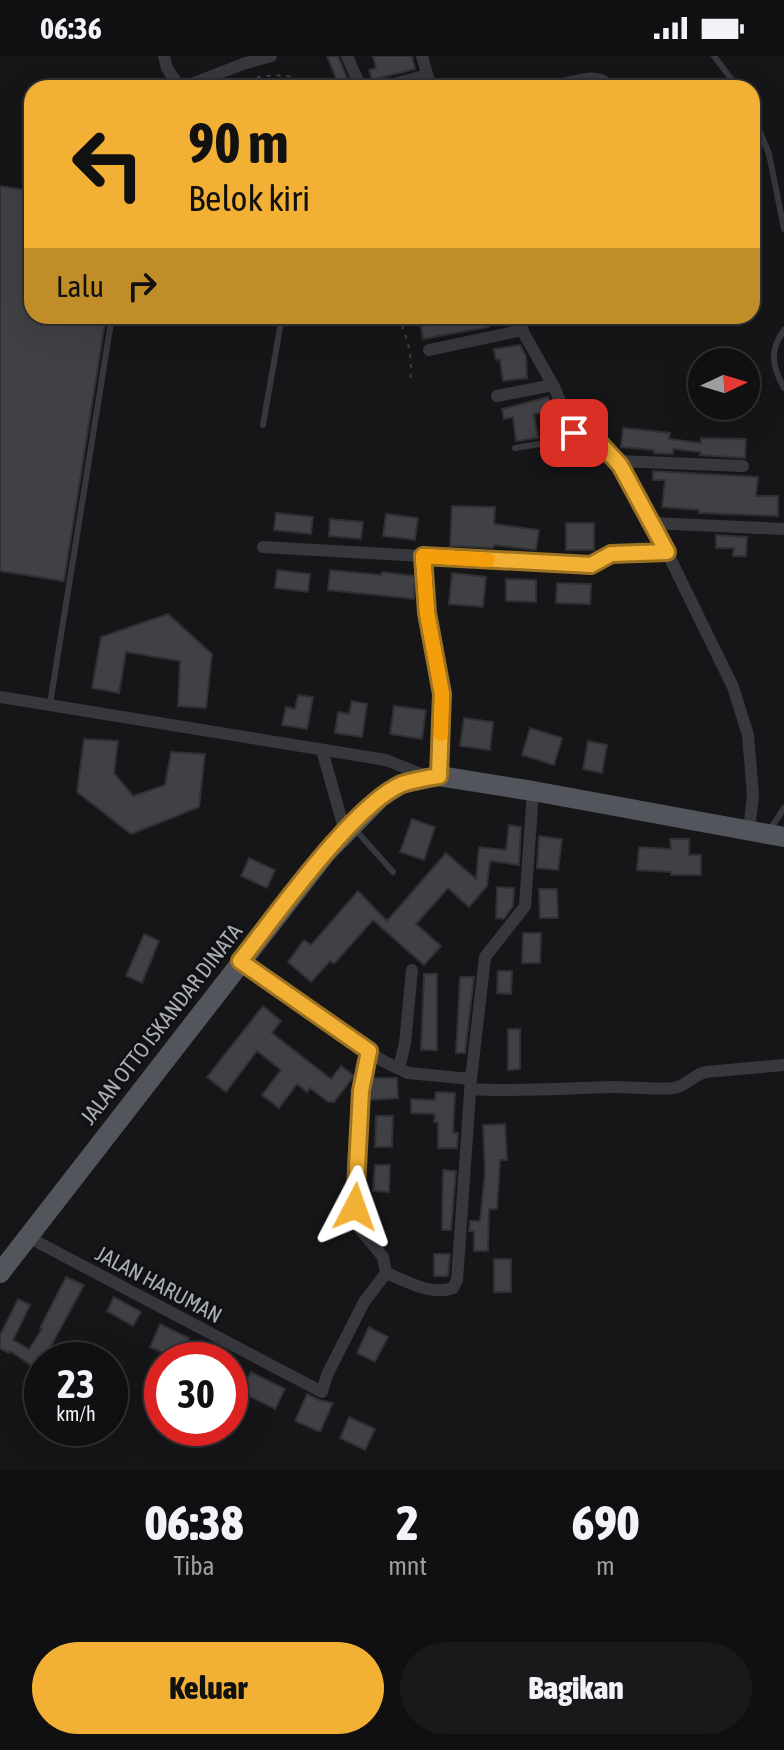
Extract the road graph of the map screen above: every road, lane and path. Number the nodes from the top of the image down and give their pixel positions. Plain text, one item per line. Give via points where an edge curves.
1 (164, 56) edge
2 (271, 56) edge
3 (347, 56) edge
4 (422, 56) edge
5 (714, 56) edge
6 (175, 80) edge
7 (201, 80) edge
8 (241, 80) edge
9 (303, 80) edge
10 (358, 80) edge
11 (428, 80) edge
12 (732, 80) edge
13 (760, 132) edge
14 (784, 229) edge
15 (111, 324) edge
16 (281, 324) edge
17 (401, 324) edge
18 (519, 324) edge
19 (523, 330) junction
20 (784, 330) edge
21 (429, 350) dead end
22 (410, 381) dead end
23 (553, 385) junction
24 (784, 388) edge
25 (497, 396) dead end
26 (263, 425) dead end
27 (574, 433) junction
28 (515, 448) dead end
29 (617, 461) junction
30 (743, 466) dead end
31 (652, 523) junction
32 (783, 529) edge
33 (263, 547) dead end
34 (667, 552) junction
35 (423, 556) junction
36 (0, 697) edge
37 (50, 704) junction
38 (322, 750) junction
39 (434, 777) junction
40 (533, 791) junction
41 (784, 808) edge
42 (349, 829) junction
43 (767, 834) edge
44 (393, 872) dead end
45 (240, 961) junction
46 (412, 970) dead end
47 (369, 1051) junction
48 (784, 1065) edge
49 (399, 1068) junction
50 (471, 1084) junction
51 (26, 1236) junction
52 (0, 1273) edge
53 (386, 1273) junction

1 - 6 street
2 - 7 street
3 - 10 street
4 - 11 street
5 - 12 lane
8 - 9 path
13 - 14 lane
15 - 37 lane
16 - 26 lane
17 - 22 path via 412,362
18 - 19 street
19 - 21 street
19 - 23 street
20 - 24 lane via 772,360
23 - 25 street
23 - 27 street
27 - 28 lane via 564,440
27 - 29 street via 595,438
29 - 30 street
29 - 31 street
31 - 32 street
31 - 34 street
33 - 35 street
34 - 35 street via 611,554 591,565
34 - 43 street via 733,687 748,735 753,795
35 - 39 street via 442,694
36 - 37 street
37 - 38 street
38 - 39 street via 386,760
38 - 42 street
39 - 40 main road, JALAN OTTO ISKANDAR DINATA
39 - 42 main road, JALAN OTTO ISKANDAR DINATA via 401,784
40 - 43 main road, JALAN OTTO ISKANDAR DINATA
40 - 50 street via 525,906 486,955
41 - 43 lane
42 - 44 lane
42 - 45 main road, JALAN OTTO ISKANDAR DINATA
45 - 47 street
45 - 51 main road, JALAN OTTO ISKANDAR DINATA
46 - 49 street
47 - 49 street
47 - 53 street via 361,1091 355,1207 359,1228 383,1257
48 - 50 street via 699,1073 682,1086 644,1090 512,1092
49 - 50 street
50 - 53 street via 453,1288 417,1286
51 - 52 main road, JALAN OTTO ISKANDAR DINATA
51 - 53 street, JALAN HARUMAN via 322,1392 364,1302

